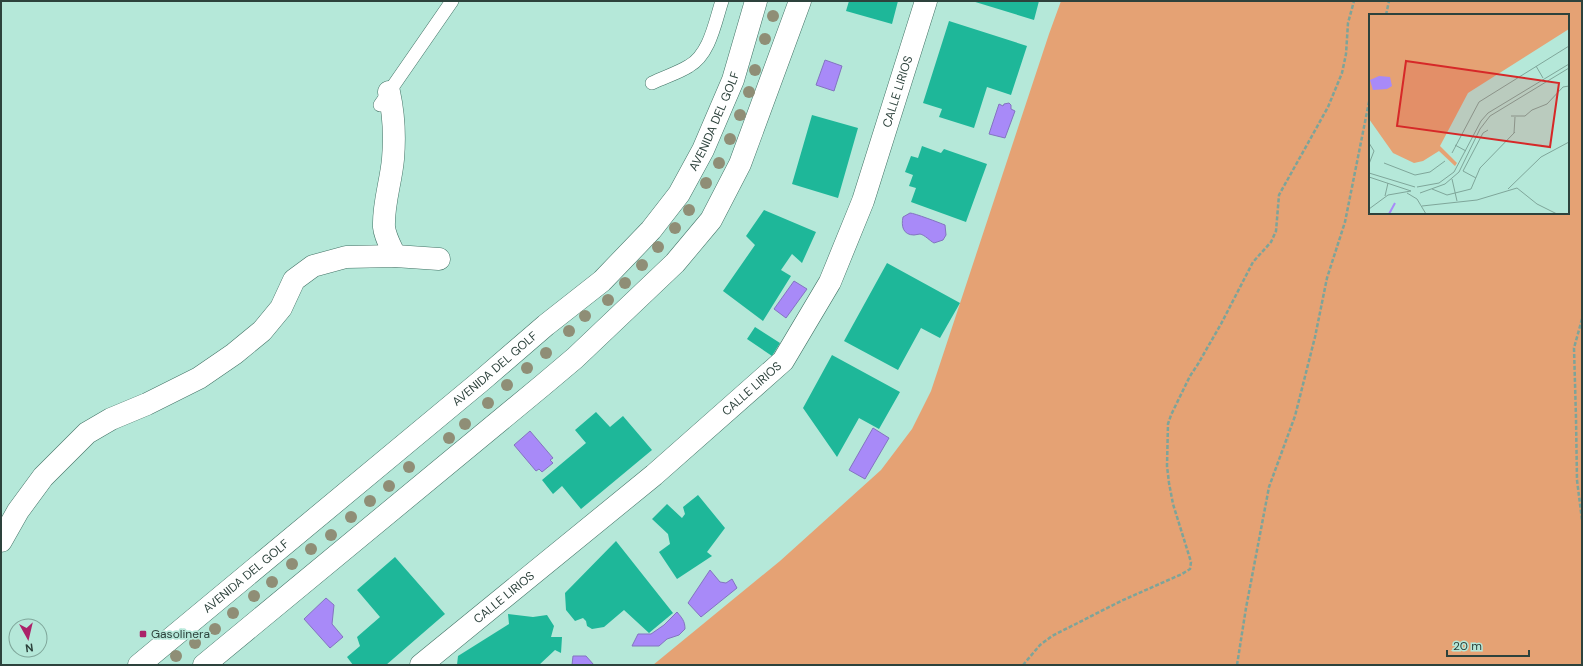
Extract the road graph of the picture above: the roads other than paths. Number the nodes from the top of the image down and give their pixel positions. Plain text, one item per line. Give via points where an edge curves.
1 (452, 1) edge
2 (722, 1) edge
3 (756, 1) edge
4 (800, 1) edge
5 (926, 1) edge
6 (652, 83) dead end
7 (384, 98) joint
8 (395, 256) junction
9 (439, 259) dead end
10 (1, 541) edge
11 (139, 665) edge
12 (204, 665) edge
13 (422, 665) edge

1 - 7 lane
2 - 6 lane via 704,51 697,60
3 - 11 street, AVENIDA DEL GOLF via 733,80 703,150 679,194 651,230 602,281
4 - 12 street via 740,164 711,220 675,263 543,386
5 - 13 street, CALLE LIRIOS via 863,201 830,282 783,361 654,475
7 - 8 street via 394,123 395,142 384,208 384,228
8 - 9 street
8 - 10 street via 346,257 313,266 294,280 281,308 262,331 234,354 199,378 86,433 43,477 18,511

